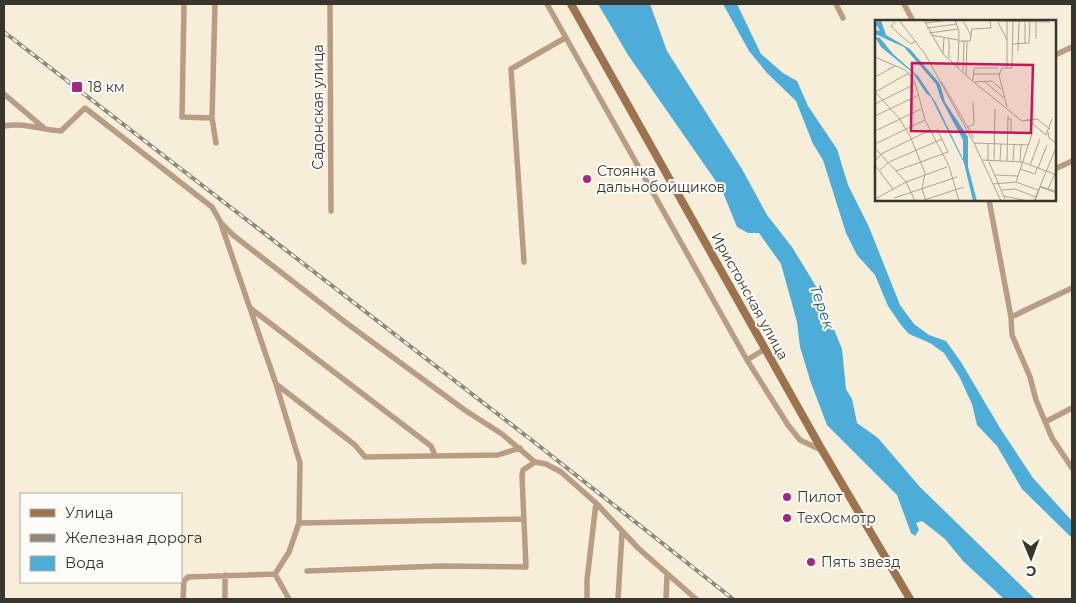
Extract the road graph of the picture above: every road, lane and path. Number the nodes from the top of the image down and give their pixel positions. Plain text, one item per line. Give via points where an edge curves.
1 (184, 4) edge
2 (215, 4) edge
3 (330, 4) edge
4 (547, 4) edge
5 (571, 4) edge
6 (836, 4) edge
7 (905, 4) edge
8 (843, 18) dead end
9 (913, 20) edge
10 (565, 38) junction
11 (1072, 47) edge
12 (1056, 55) edge
13 (4, 94) edge
14 (212, 118) junction
15 (4, 126) edge
16 (48, 130) junction
17 (216, 143) dead end
18 (1072, 161) edge
19 (1056, 169) edge
20 (989, 201) edge
21 (331, 211) dead end
22 (220, 221) junction
23 (524, 262) dead end
24 (1072, 288) edge
25 (250, 308) junction
26 (1011, 317) junction
27 (765, 349) junction
28 (747, 360) junction
29 (276, 384) junction
30 (1072, 408) edge
31 (1045, 422) junction
32 (520, 448) junction
33 (822, 450) junction
34 (435, 455) junction
35 (535, 462) junction
36 (1072, 468) edge
37 (596, 503) junction
38 (524, 519) junction
39 (299, 523) junction
40 (622, 533) junction
41 (307, 571) dead end
42 (275, 574) junction
43 (225, 576) junction
44 (667, 576) junction
45 (183, 599) edge
46 (225, 599) edge
47 (289, 599) edge
48 (587, 599) edge
49 (618, 599) edge
50 (666, 599) edge
51 (696, 599) edge
52 (910, 599) edge

1 - 14 street via 182,117
2 - 14 street
3 - 21 street, Садонская улица
4 - 10 street
5 - 27 main road, Иристонская улица
6 - 8 street
7 - 9 street
10 - 23 street via 511,69
10 - 28 street
11 - 12 street
13 - 16 street
14 - 17 street
15 - 16 street via 30,124
16 - 22 street via 61,131 85,108 212,207
18 - 19 street
20 - 26 street
22 - 25 street
22 - 32 street via 233,235 345,322
24 - 26 street
25 - 29 street
25 - 34 street via 431,446
26 - 31 street via 1012,336
27 - 28 street
27 - 33 main road, Иристонская улица
28 - 33 street via 788,426 800,440
29 - 34 street via 355,445 365,457
29 - 39 street via 300,463
30 - 31 street
31 - 36 street
32 - 34 street via 498,455
32 - 35 street
33 - 52 main road, Иристонская улица
35 - 37 street via 561,472
35 - 38 street via 523,470
37 - 40 street
37 - 48 street
38 - 39 street
38 - 41 street via 526,567 441,566
39 - 42 street via 289,552
40 - 44 street
40 - 49 street
42 - 43 street
42 - 47 street
43 - 45 street via 188,577 184,581
43 - 46 street
44 - 50 street
44 - 51 street

